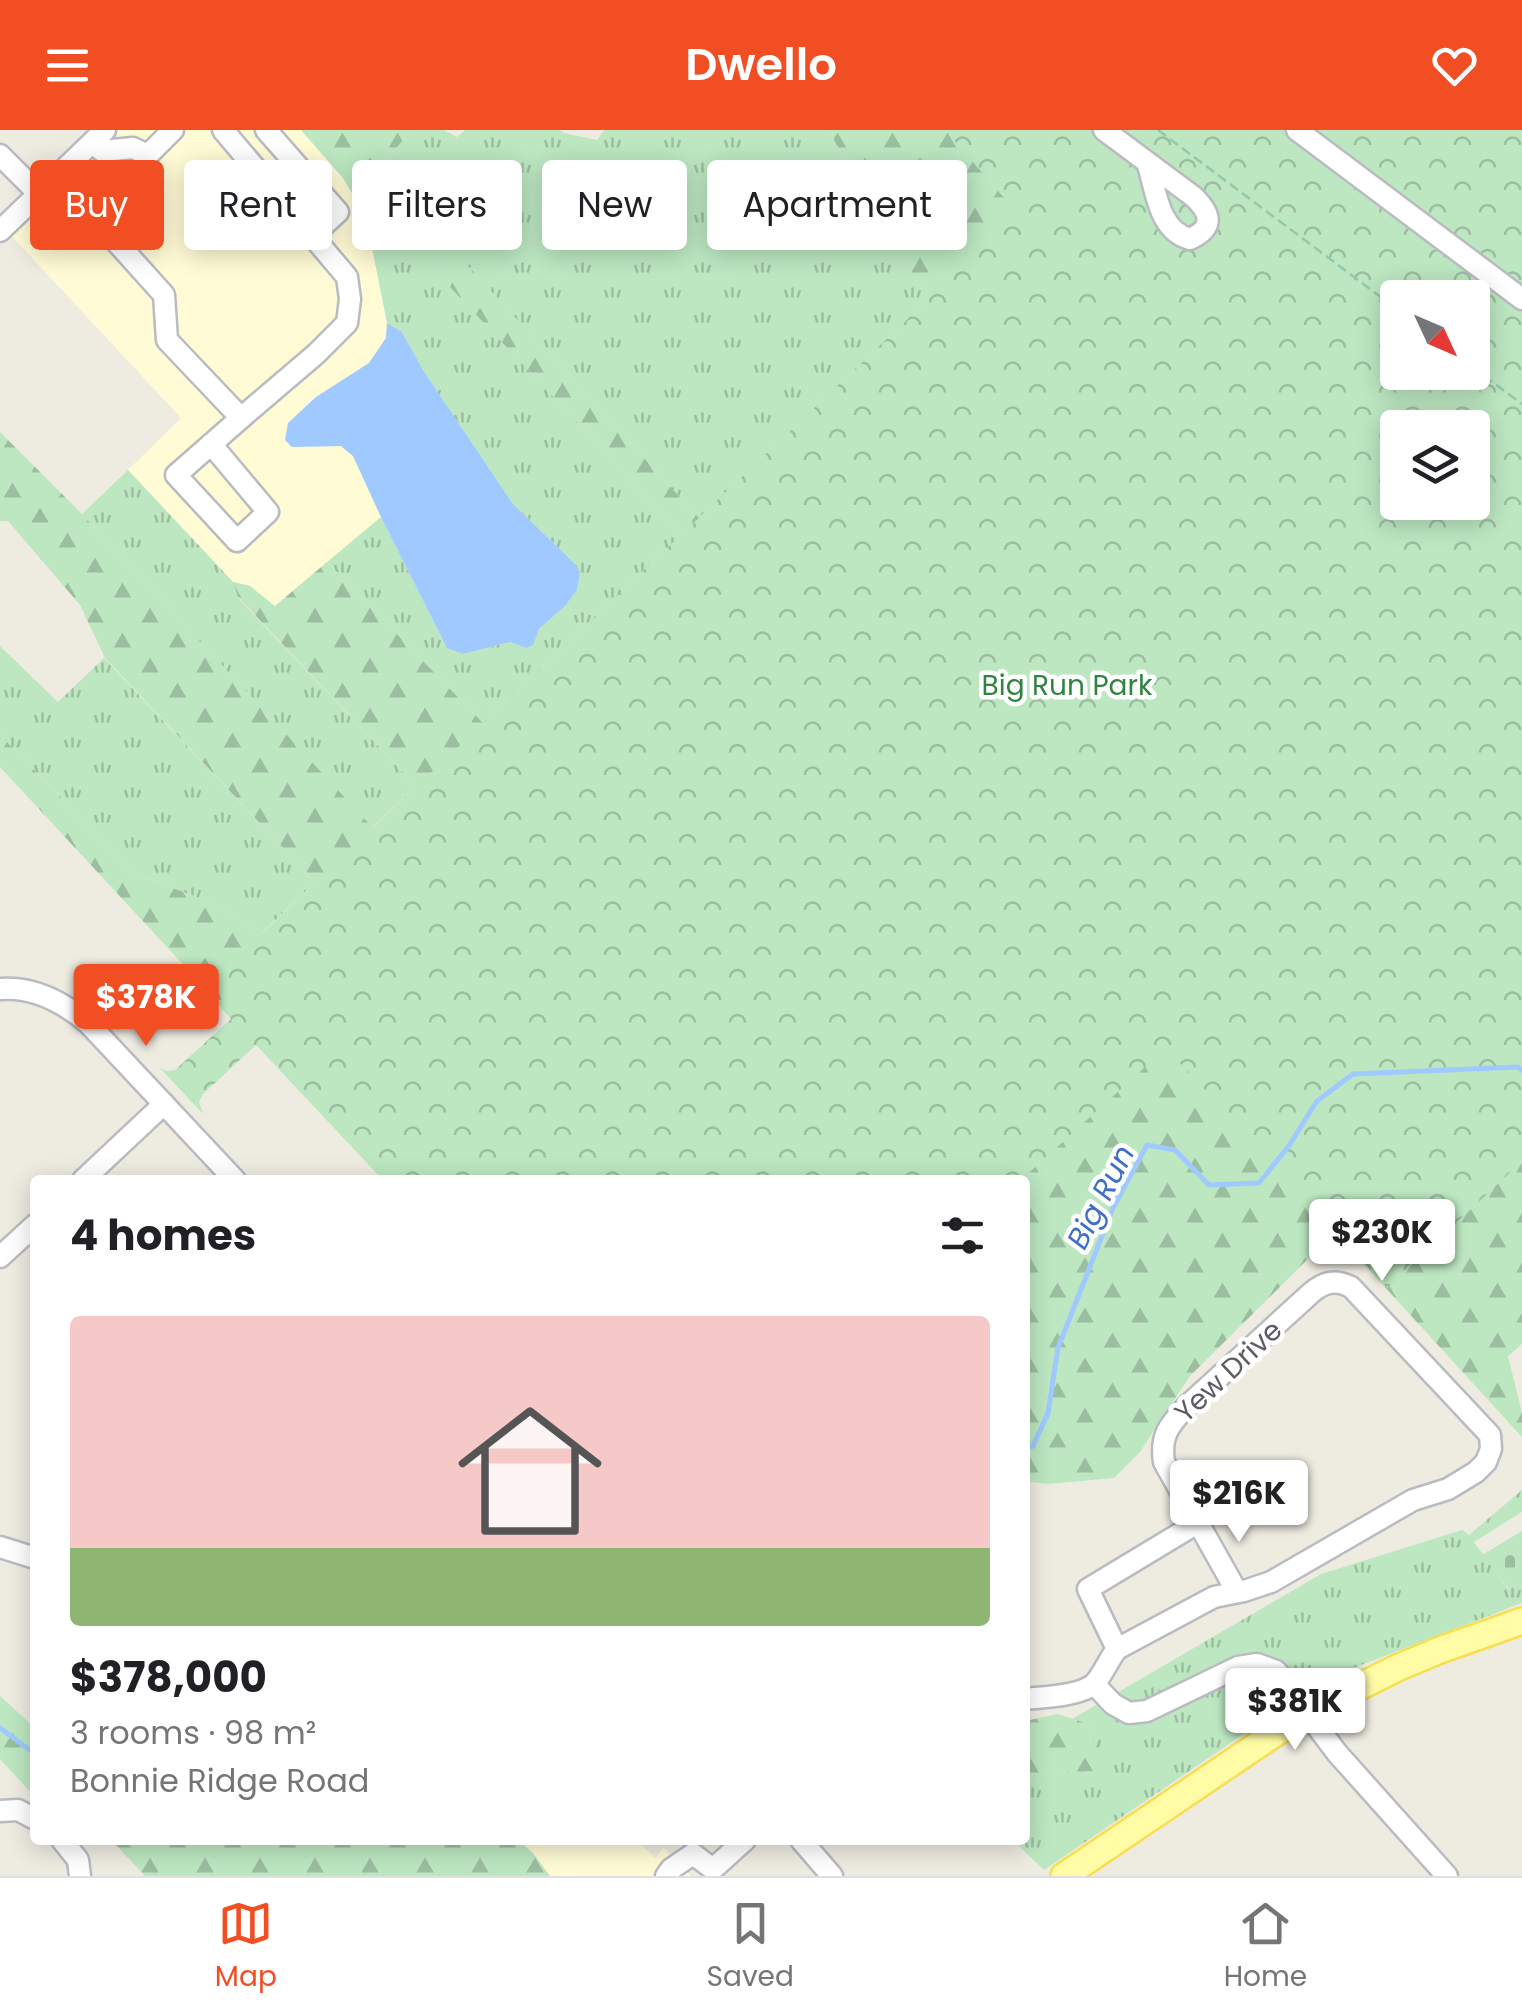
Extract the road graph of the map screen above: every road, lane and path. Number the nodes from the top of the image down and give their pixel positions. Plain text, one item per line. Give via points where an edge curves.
1 (173, 130) edge
2 (223, 130) edge
3 (266, 130) edge
4 (1104, 130) edge
5 (1158, 130) edge
6 (1297, 130) edge
7 (99, 136) edge
8 (0, 155) edge
9 (74, 160) edge
10 (248, 160) edge
11 (292, 160) edge
12 (1147, 162) dead end
13 (30, 185) edge
14 (30, 203) edge
15 (0, 231) edge
16 (123, 250) edge
17 (324, 250) edge
18 (1380, 296) edge
19 (1522, 299) edge
20 (1490, 380) edge
21 (1522, 404) edge
22 (241, 418) junction
23 (211, 444) junction
24 (7, 988) edge
25 (164, 1104) junction
26 (88, 1175) edge
27 (231, 1175) edge
28 (30, 1230) edge
29 (0, 1258) edge
30 (1198, 1522) junction
31 (0, 1547) edge
32 (30, 1556) edge
33 (1237, 1592) junction
34 (1522, 1621) edge
35 (1117, 1650) junction
36 (1094, 1684) junction
37 (1030, 1698) edge
38 (1307, 1714) junction
39 (0, 1811) edge
40 (30, 1816) edge
41 (66, 1845) edge
42 (740, 1845) edge
43 (805, 1845) edge
44 (80, 1876) edge
45 (666, 1876) edge
46 (832, 1876) edge
47 (1064, 1876) edge
48 (1447, 1876) edge

1 - 7 street via 148,156 133,148 102,151
2 - 10 street
3 - 11 street
4 - 12 street
5 - 18 path
6 - 19 street
7 - 9 street
8 - 13 street
14 - 15 street
16 - 22 street via 164,296 167,340
17 - 22 street via 347,277 347,322
20 - 21 path
22 - 23 street
23 - 23 street via 176,476 236,541 268,512
24 - 25 street via 72,1010
25 - 26 street
25 - 27 street
28 - 29 street
30 - 33 street, Yew Drive
30 - 33 street, Yew Drive via 1164,1462 1170,1424 1330,1282 1351,1287 1490,1435 1486,1462 1448,1490 1413,1500 1271,1582
30 - 35 street via 1088,1589
31 - 32 street
33 - 35 street via 1214,1596
34 - 38 main road via 1397,1668
35 - 36 street
36 - 37 street
36 - 38 street via 1129,1713 1148,1711 1238,1667 1258,1664 1276,1670
38 - 47 main road
38 - 48 street
39 - 40 street
41 - 44 street
42 - 45 street via 713,1869 693,1854
43 - 46 street

